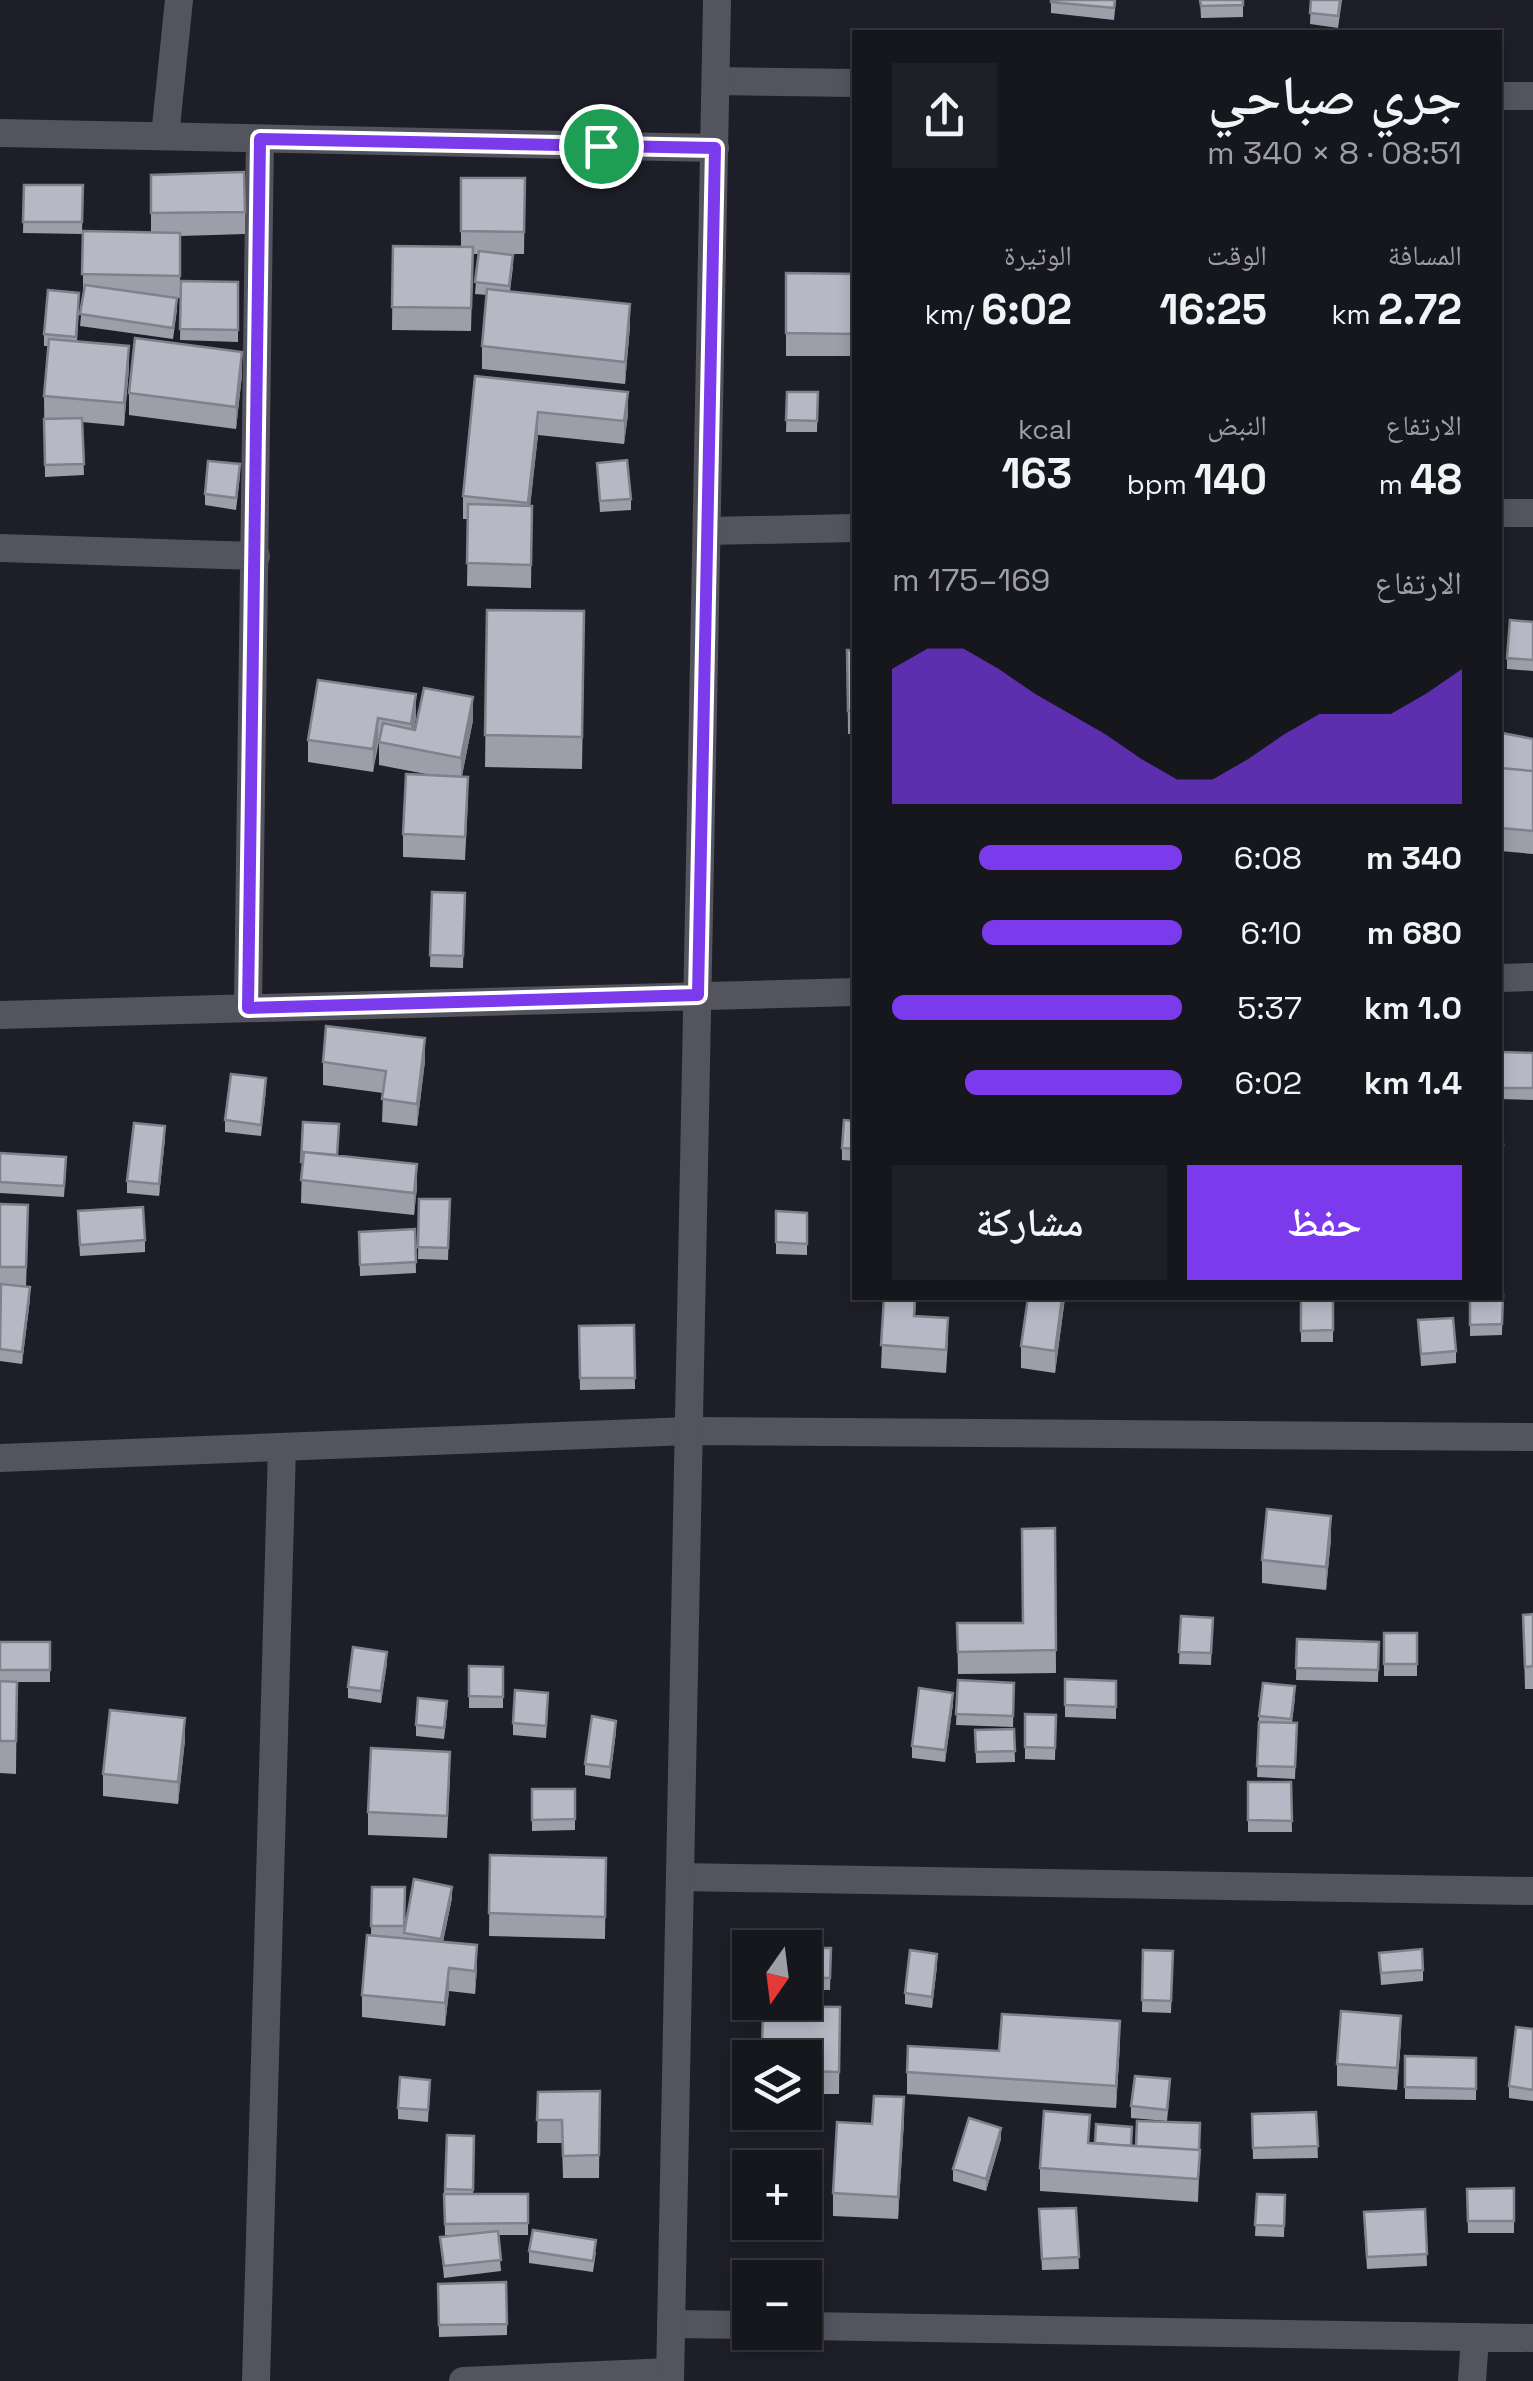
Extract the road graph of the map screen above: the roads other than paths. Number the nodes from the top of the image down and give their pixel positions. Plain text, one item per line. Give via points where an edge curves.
1 (180, 0) edge
2 (718, 0) edge
3 (716, 81) junction
4 (852, 84) edge
5 (1502, 96) edge
6 (1533, 96) edge
7 (0, 133) edge
8 (165, 136) junction
9 (260, 139) junction
10 (715, 148) junction
11 (1533, 513) edge
12 (1502, 514) edge
13 (852, 528) edge
14 (706, 531) junction
15 (0, 548) edge
16 (256, 556) junction
17 (1533, 977) edge
18 (1502, 978) edge
19 (852, 992) edge
20 (698, 995) junction
21 (248, 1008) junction
22 (0, 1015) edge
23 (689, 1431) junction
24 (1533, 1436) edge
25 (282, 1447) junction
26 (0, 1458) edge
27 (680, 1877) junction
28 (1533, 1891) edge
29 (671, 2324) junction
30 (732, 2325) edge
31 (822, 2326) edge
32 (1475, 2338) junction
33 (1533, 2338) edge
34 (670, 2377) edge
35 (256, 2381) edge
36 (463, 2381) edge
37 (1472, 2381) edge

1 - 8 street
2 - 3 street
3 - 4 street
3 - 10 street
5 - 6 street
7 - 8 street
8 - 9 street
9 - 10 street
9 - 16 street
10 - 14 street
11 - 12 street
13 - 14 street
14 - 20 street
15 - 16 street
16 - 21 street
17 - 18 street
19 - 20 street
20 - 21 street
20 - 23 street
21 - 22 street
23 - 24 street
23 - 25 street
23 - 27 street
25 - 26 street
25 - 35 street
27 - 28 street
27 - 29 street
29 - 30 street
29 - 34 street
31 - 32 street
32 - 33 street
32 - 37 street
34 - 36 street

